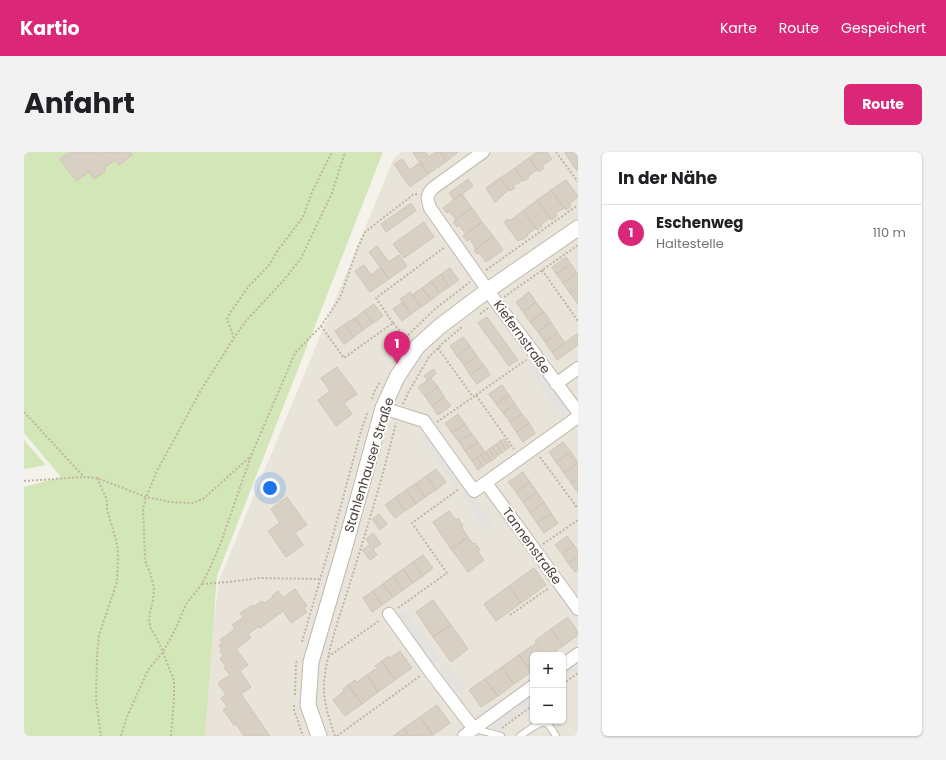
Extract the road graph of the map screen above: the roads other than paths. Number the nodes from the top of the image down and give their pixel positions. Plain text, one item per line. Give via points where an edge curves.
1 (483, 152) edge
2 (578, 228) edge
3 (488, 290) junction
4 (578, 368) edge
5 (556, 384) junction
6 (377, 406) junction
7 (578, 412) edge
8 (578, 417) edge
9 (486, 483) junction
10 (578, 609) edge
11 (389, 614) road end
12 (578, 654) edge
13 (566, 663) edge
14 (530, 688) edge
15 (474, 729) junction
16 (319, 736) edge
17 (464, 736) edge
18 (501, 736) edge
19 (520, 736) edge
20 (556, 736) edge

1 - 3 street, Kiefernstraße via 433,188 428,193 427,200 453,242
2 - 3 street, Stahlenhauser Straße
3 - 5 street, Kiefernstraße
3 - 6 street, Stahlenhauser Straße via 438,327 417,347
4 - 5 street, Kiefernstraße
5 - 7 street, Kiefernstraße
6 - 9 street via 424,421 474,491
6 - 16 street, Stahlenhauser Straße via 345,546 311,662 308,705
8 - 9 street
9 - 10 street, Tannenstraße
11 - 15 street
12 - 13 street
14 - 15 street
15 - 17 street
15 - 18 lane
19 - 20 lane via 545,723

